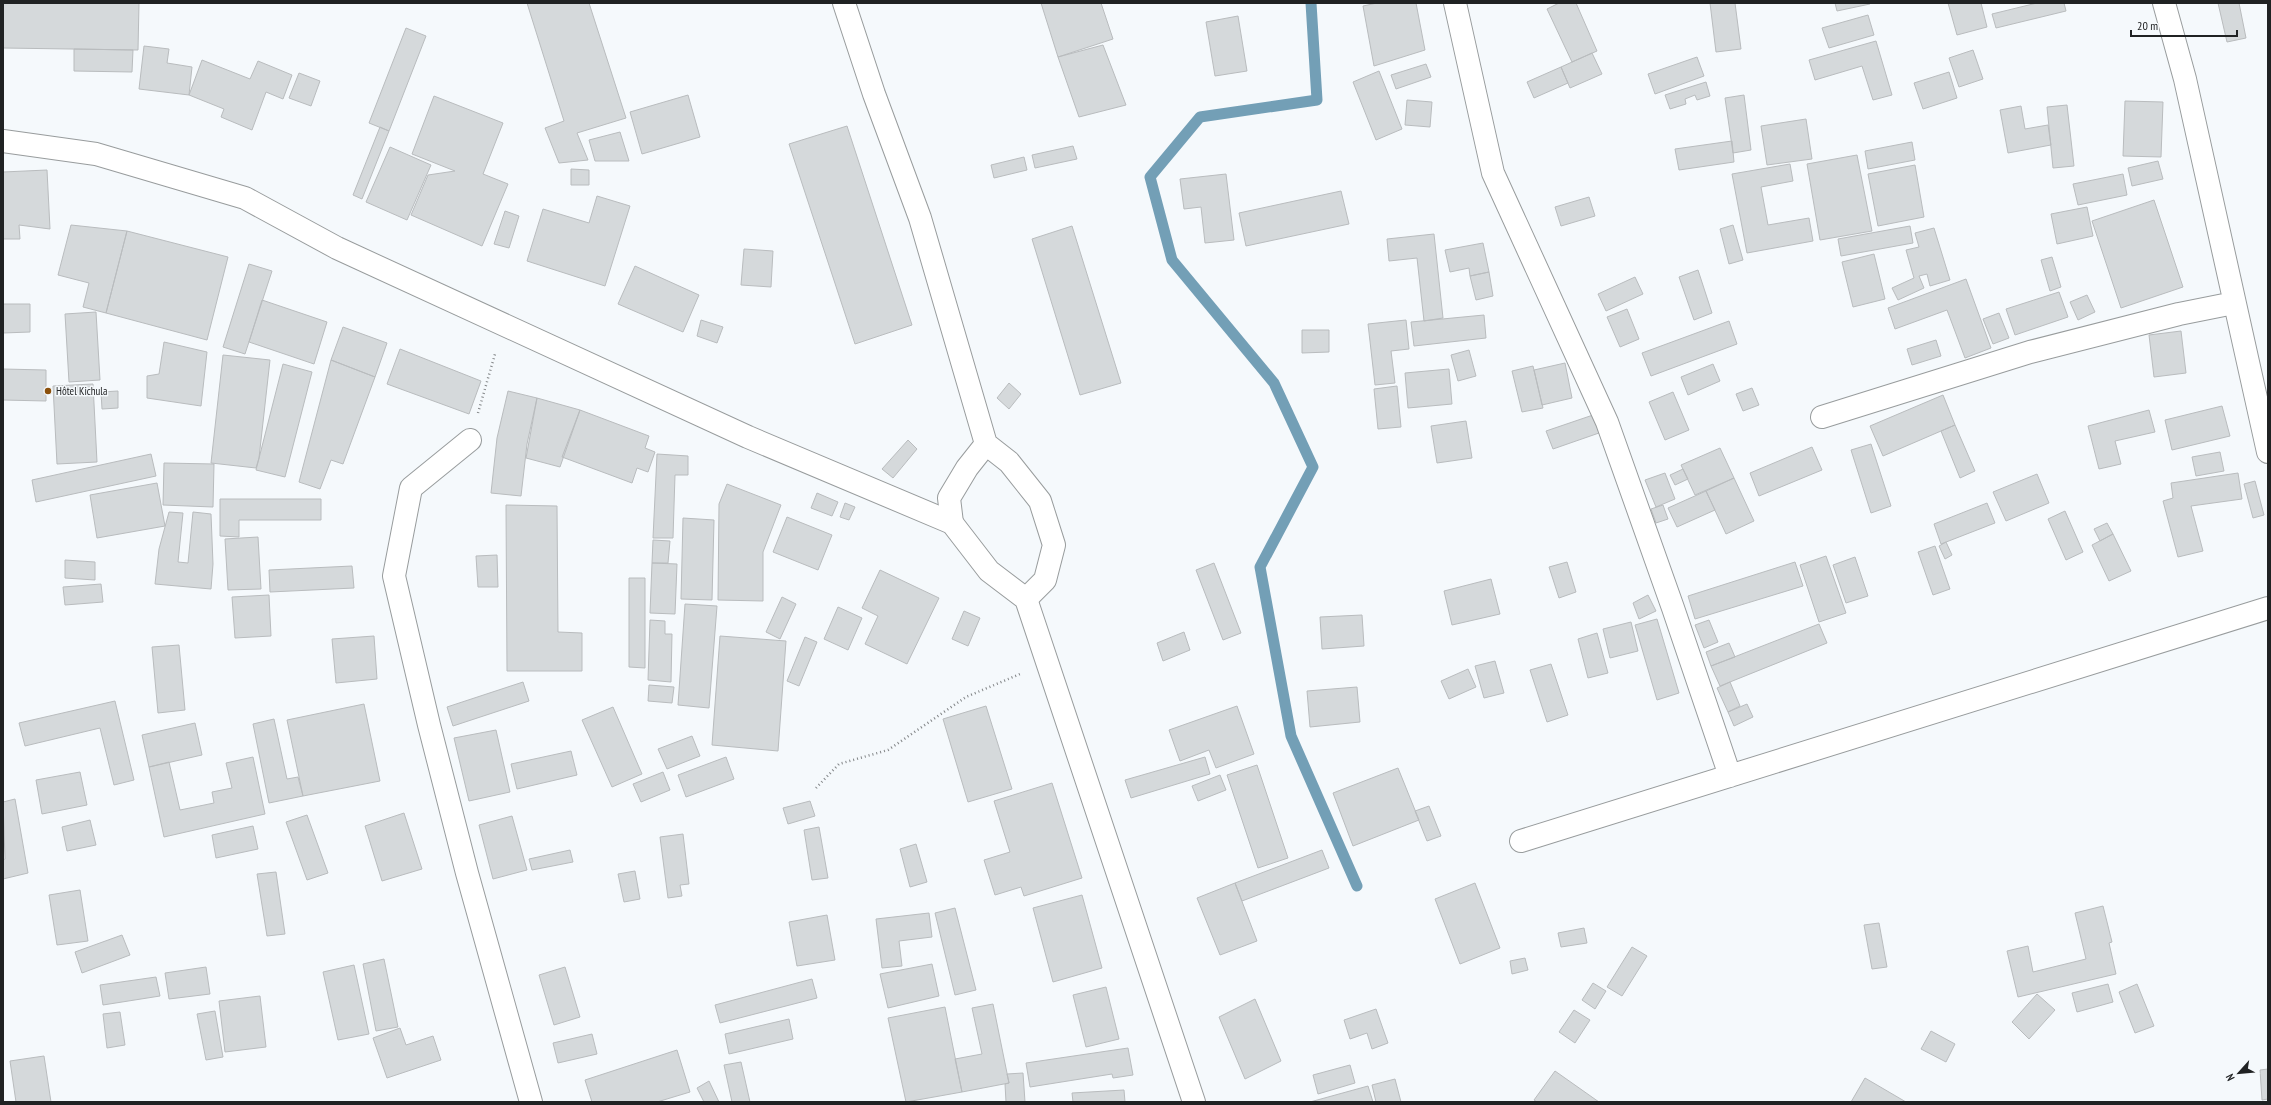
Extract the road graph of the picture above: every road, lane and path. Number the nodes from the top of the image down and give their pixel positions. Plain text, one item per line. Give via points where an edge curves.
1 (844, 3) edge
2 (1455, 3) edge
3 (2164, 3) edge
4 (3, 142) edge
5 (2234, 304) junction
6 (504, 324) junction
7 (1822, 417) dead end
8 (470, 440) joint
9 (986, 444) junction
10 (2268, 452) edge
11 (952, 523) junction
12 (1026, 599) junction
13 (2268, 608) edge
14 (1048, 662) junction
15 (1730, 776) junction
16 (816, 788) dead end
17 (1521, 841) dead end
18 (531, 1102) edge
19 (1194, 1102) edge

1 - 9 street via 874,94 920,218
2 - 15 street via 1493,173 1607,422
3 - 5 street via 2185,79
4 - 6 street via 96,154 245,198 337,248
5 - 7 street via 2179,314 2030,352
5 - 10 street
6 - 8 path
6 - 11 street via 748,437 891,495
8 - 18 street via 411,488 394,576 465,865
9 - 11 street via 967,468 949,498
9 - 12 street via 1009,462 1040,501 1054,545 1045,580
11 - 12 street via 989,571
12 - 14 street
13 - 15 street
14 - 16 path via 966,697 888,750 839,764
14 - 19 street
15 - 17 street

